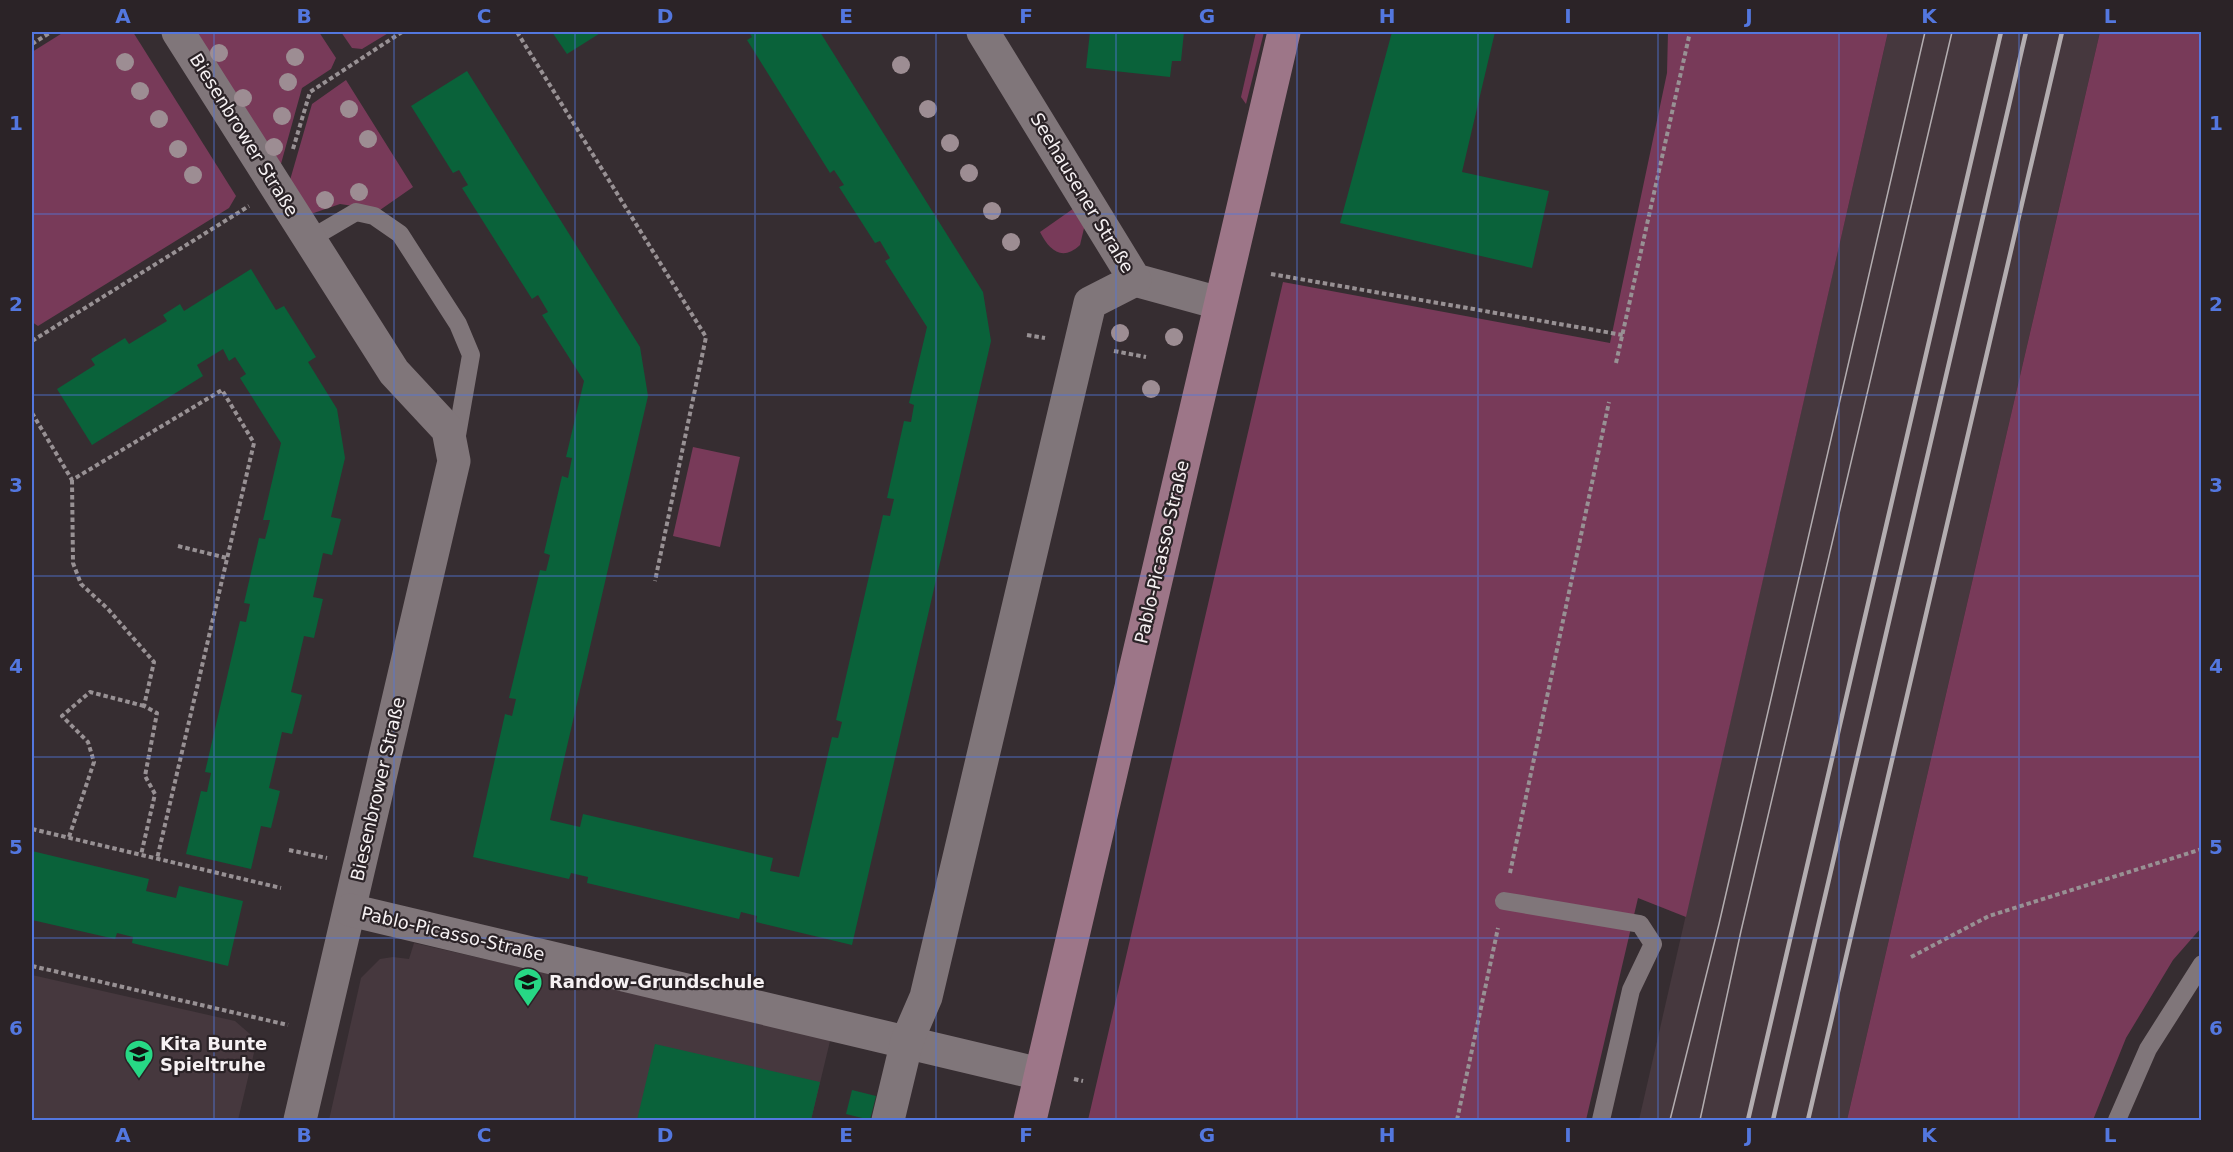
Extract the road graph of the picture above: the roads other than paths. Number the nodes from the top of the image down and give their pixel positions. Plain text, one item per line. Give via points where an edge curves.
1 (178, 32) edge
2 (983, 32) edge
3 (1284, 32) edge
4 (310, 239) junction
5 (1135, 280) junction
6 (1219, 303) junction
7 (453, 458) junction
8 (1504, 901) road end
9 (350, 910) junction
10 (2202, 964) edge
11 (907, 1041) junction
12 (1040, 1074) junction
13 (300, 1120) edge
14 (888, 1120) edge
15 (1030, 1120) edge
16 (1601, 1120) edge
17 (2117, 1120) edge

1 - 4 street, Biesenbrower Straße
2 - 5 street, Seehausener Straße
3 - 6 main road, Pablo-Picasso-Straße
4 - 7 street, Biesenbrower Straße via 394,372 448,430
4 - 7 lane, Biesenbrower Straße via 356,212 374,216 399,234 458,324 471,355
5 - 6 street, Seehausener Straße
5 - 11 street via 1090,303 926,998
6 - 12 main road, Pablo-Picasso-Straße
7 - 9 street, Biesenbrower Straße
8 - 16 lane via 1640,924 1653,944 1631,990
9 - 11 street, Pablo-Picasso-Straße
9 - 13 street, Biesenbrower Straße
10 - 17 lane via 2148,1049
11 - 12 street, Pablo-Picasso-Straße
11 - 14 street
12 - 15 main road, Pablo-Picasso-Straße

